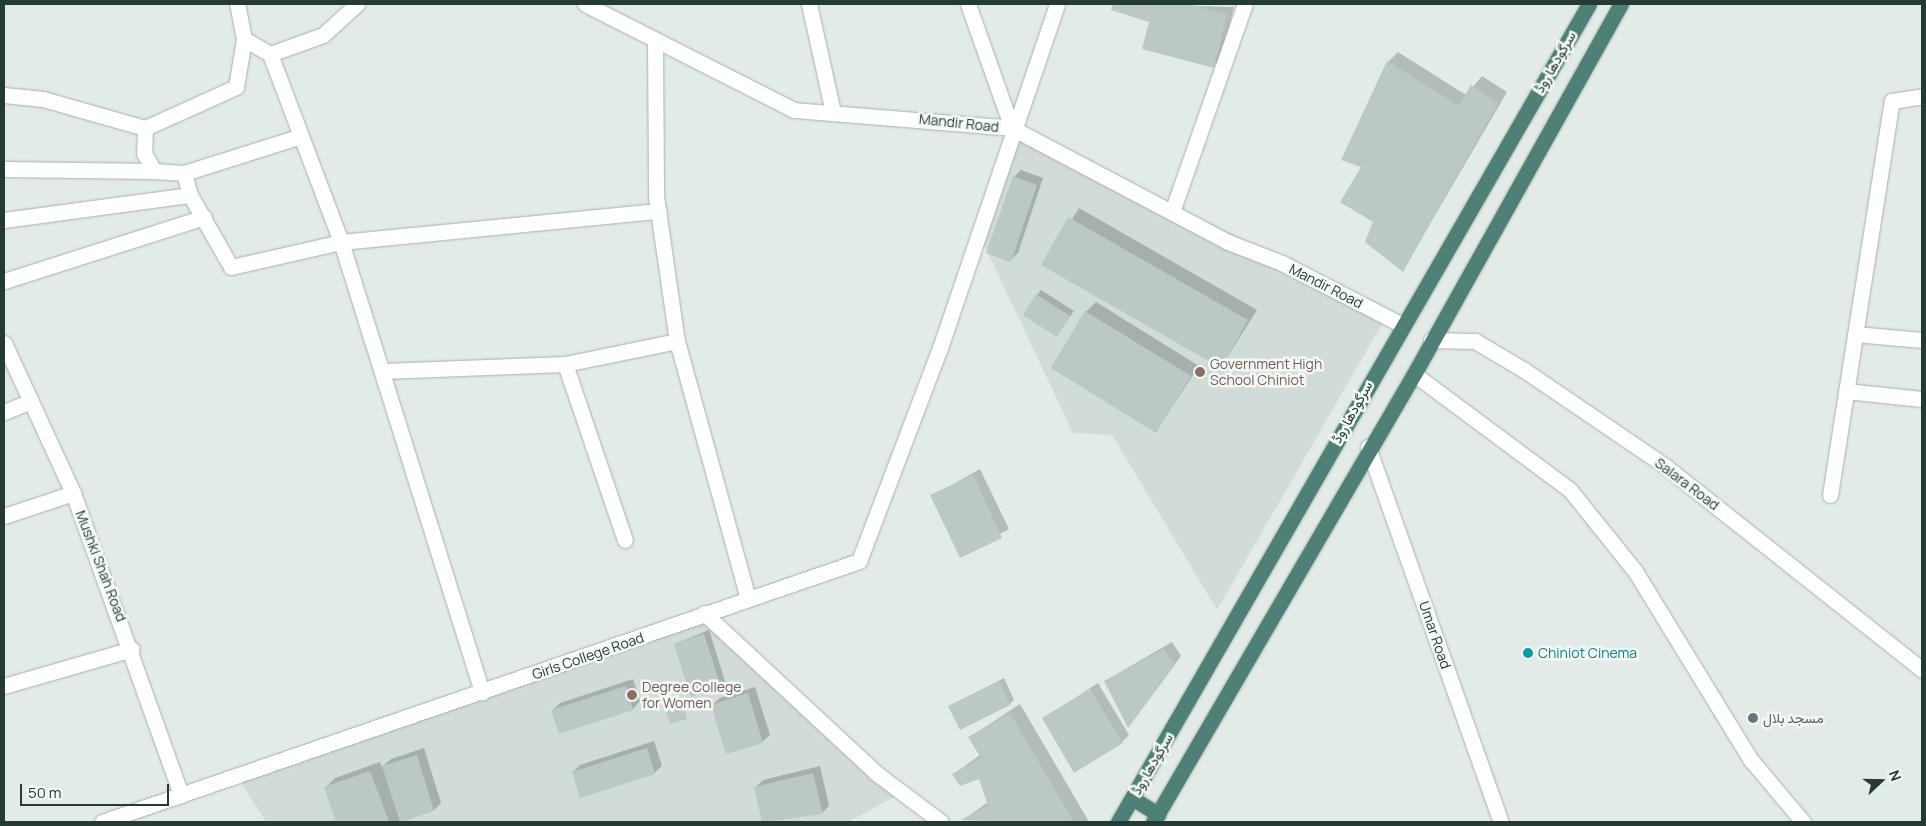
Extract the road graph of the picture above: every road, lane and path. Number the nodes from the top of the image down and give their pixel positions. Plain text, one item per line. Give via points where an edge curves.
1 (237, 4) edge
2 (357, 4) edge
3 (585, 4) edge
4 (809, 4) edge
5 (968, 4) edge
6 (1057, 4) edge
7 (1245, 4) edge
8 (1589, 4) edge
9 (1621, 4) edge
10 (244, 39) junction
11 (655, 41) junction
12 (270, 54) junction
13 (4, 95) edge
14 (1922, 96) edge
15 (833, 112) junction
16 (145, 128) junction
17 (1012, 128) junction
18 (298, 137) junction
19 (4, 169) edge
20 (154, 171) junction
21 (184, 173) junction
22 (190, 195) junction
23 (658, 211) junction
24 (1172, 212) junction
25 (204, 217) junction
26 (4, 220) edge
27 (341, 242) junction
28 (4, 281) edge
29 (1402, 325) junction
30 (1855, 334) junction
31 (1431, 340) junction
32 (1922, 340) edge
33 (678, 341) junction
34 (4, 343) edge
35 (564, 364) junction
36 (383, 372) junction
37 (1414, 374) junction
38 (1846, 390) junction
39 (1922, 399) edge
40 (31, 401) junction
41 (4, 412) edge
42 (1368, 447) junction
43 (73, 493) junction
44 (1830, 495) dead end
45 (4, 516) edge
46 (625, 540) dead end
47 (748, 598) junction
48 (1240, 612) junction
49 (704, 613) junction
50 (1263, 628) junction
51 (132, 649) junction
52 (1922, 670) edge
53 (4, 686) edge
54 (482, 692) junction
55 (182, 795) junction
56 (1132, 798) junction
57 (1156, 818) edge
58 (102, 822) edge
59 (941, 822) edge
60 (1118, 822) edge
61 (1501, 822) edge
62 (1803, 822) edge

1 - 10 street
2 - 12 street via 323,35
3 - 11 street, Mandir Road
4 - 15 street
5 - 17 street
6 - 17 street
7 - 24 street
8 - 29 highway, سرگودھا روڈ
9 - 31 highway, سرگودھا روڈ
10 - 12 street
10 - 16 street via 236,87
11 - 15 street, Mandir Road via 794,110
11 - 23 street
12 - 18 street
13 - 16 street via 43,99
14 - 30 street via 1892,101
15 - 17 street, Mandir Road
16 - 20 street via 144,153
17 - 24 street, Mandir Road
17 - 47 street, Girls College Road via 940,348 859,561
18 - 21 street
18 - 27 street
19 - 20 street
20 - 21 street
21 - 22 street
22 - 25 street
22 - 26 street
23 - 27 street
23 - 33 street
24 - 29 street, Mandir Road
25 - 27 street via 231,267
25 - 28 street
27 - 36 street
29 - 48 highway, سرگودھا روڈ
30 - 32 street
30 - 38 street
31 - 37 highway, سرگودھا روڈ
31 - 52 street, Salara Road via 1475,341 1524,370 1665,466
33 - 35 street
33 - 47 street
34 - 40 street, Mushki Shah Road
35 - 36 street
35 - 46 street
36 - 54 street
37 - 42 highway, سرگودھا روڈ
37 - 62 street via 1570,490 1635,571 1751,760
38 - 39 street
38 - 44 street
40 - 41 street
40 - 43 street, Mushki Shah Road
42 - 50 highway, سرگودھا روڈ
42 - 61 street, Umar Road
43 - 45 street
43 - 51 street, Mushki Shah Road
47 - 49 street, Girls College Road
48 - 50 highway
48 - 56 highway, سرگودھا روڈ
49 - 54 street, Girls College Road
49 - 59 street via 876,772
50 - 57 highway, سرگودھا روڈ
51 - 53 street
51 - 55 street, Mushki Shah Road
54 - 55 street, Girls College Road
55 - 58 street, Girls College Road
56 - 57 highway
56 - 60 highway, سرگودھا روڈ

